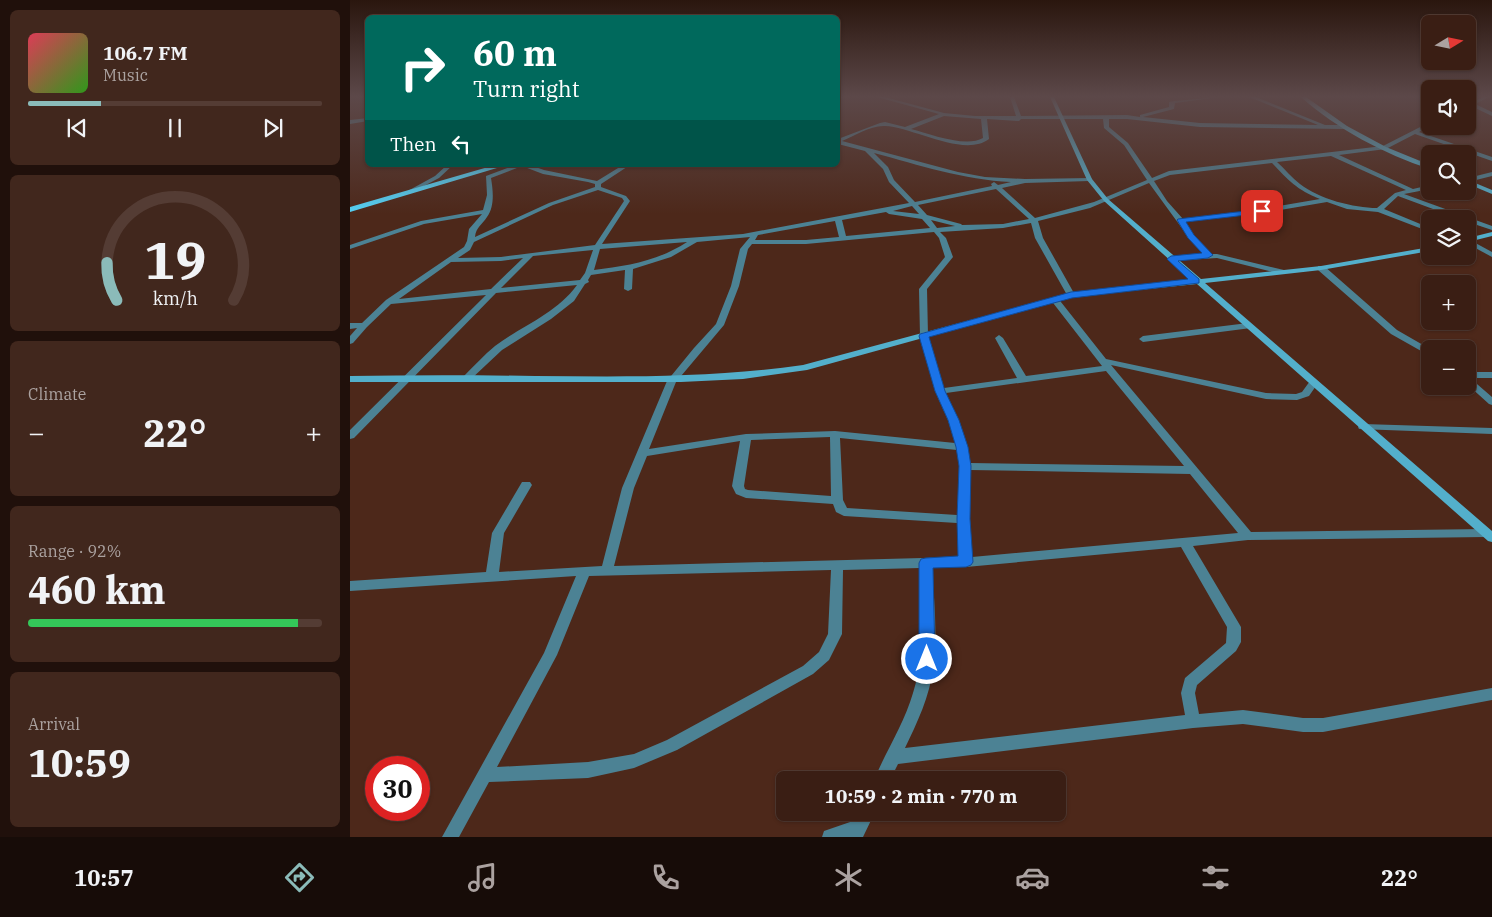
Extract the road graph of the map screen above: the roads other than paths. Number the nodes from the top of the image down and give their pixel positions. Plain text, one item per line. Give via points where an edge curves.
1 (852, 136) edge
2 (933, 136) edge
3 (986, 136) edge
4 (1070, 136) edge
5 (1117, 136) edge
6 (1362, 136) edge
7 (1406, 136) edge
8 (1426, 136) edge
9 (840, 141) edge
10 (840, 143) edge
11 (1451, 145) edge
12 (1384, 148) junction
13 (868, 151) junction
14 (1331, 154) junction
15 (1476, 154) edge
16 (1492, 159) edge
17 (1272, 161) junction
18 (1419, 162) edge
19 (448, 167) edge
20 (496, 167) edge
21 (515, 167) edge
22 (530, 167) edge
23 (624, 167) edge
24 (1492, 174) edge
25 (985, 179) junction
26 (1089, 179) junction
27 (1476, 179) edge
28 (1026, 180) junction
29 (1149, 180) junction
30 (1476, 185) edge
31 (598, 186) junction
32 (998, 186) junction
33 (1421, 188) edge
34 (1411, 190) junction
35 (1492, 192) edge
36 (406, 194) junction
37 (1397, 194) junction
38 (1106, 200) junction
39 (1327, 200) junction
40 (913, 203) junction
41 (350, 210) edge
42 (1379, 210) junction
43 (486, 211) junction
44 (876, 212) junction
45 (924, 217) junction
46 (838, 218) junction
47 (1034, 220) junction
48 (1181, 220) junction
49 (1421, 226) edge
50 (967, 227) junction
51 (1492, 228) edge
52 (934, 230) junction
53 (1492, 234) edge
54 (755, 235) junction
55 (843, 238) junction
56 (1476, 238) edge
57 (694, 240) junction
58 (748, 242) junction
59 (469, 244) junction
60 (1476, 245) edge
61 (350, 247) edge
62 (597, 247) junction
63 (1421, 251) edge
64 (1492, 254) edge
65 (529, 255) junction
66 (1208, 255) junction
67 (474, 259) junction
68 (501, 259) junction
69 (1171, 259) junction
70 (451, 260) junction
71 (516, 267) junction
72 (629, 268) junction
73 (1321, 268) junction
74 (1281, 272) junction
75 (587, 278) junction
76 (1196, 281) junction
77 (628, 289) dead end
78 (406, 291) junction
79 (492, 293) junction
80 (1071, 295) junction
81 (1054, 299) junction
82 (415, 300) junction
83 (389, 302) junction
84 (364, 325) junction
85 (350, 326) edge
86 (1248, 326) junction
87 (924, 336) junction
88 (999, 338) dead end
89 (1144, 339) dead end
90 (350, 341) edge
91 (1421, 348) edge
92 (1105, 365) junction
93 (1476, 375) edge
94 (1492, 375) edge
95 (408, 378) junction
96 (467, 378) junction
97 (350, 379) edge
98 (672, 380) junction
99 (1022, 380) junction
100 (1313, 383) junction
101 (1476, 387) edge
102 (940, 391) junction
103 (1492, 402) edge
104 (1363, 427) junction
105 (1492, 431) edge
106 (835, 434) junction
107 (350, 436) edge
108 (746, 437) junction
109 (962, 447) junction
110 (643, 452) junction
111 (965, 466) junction
112 (1192, 470) junction
113 (526, 485) dead end
114 (837, 500) junction
115 (963, 519) junction
116 (1248, 536) junction
117 (1489, 536) edge
118 (1185, 542) junction
119 (966, 562) junction
120 (926, 563) junction
121 (837, 565) junction
122 (585, 570) junction
123 (608, 570) junction
124 (492, 577) junction
125 (350, 586) edge
126 (1491, 696) edge
127 (1193, 720) junction
128 (893, 757) junction
129 (886, 771) edge
130 (484, 775) junction
131 (860, 826) edge
132 (450, 837) edge
133 (830, 837) edge

1 - 9 street
2 - 3 street via 978,144
4 - 26 street
5 - 29 street via 1139,161
6 - 12 street
7 - 12 street
8 - 11 street
10 - 13 street
12 - 14 street
12 - 18 street
13 - 25 street
13 - 40 street
14 - 17 street
14 - 34 street
15 - 16 street
17 - 29 street via 1175,172
17 - 39 street via 1300,189
19 - 36 street via 438,178
20 - 36 main road
21 - 43 street via 488,177 490,195
22 - 31 street via 546,174 583,179
23 - 31 street
24 - 27 street
25 - 28 street
25 - 32 street
26 - 28 street
26 - 38 street
28 - 32 street
29 - 38 street
29 - 48 street
30 - 35 street
31 - 59 street via 551,204
31 - 62 street via 627,201
32 - 40 street
32 - 47 street
33 - 34 street
34 - 37 street
36 - 41 main road
37 - 42 street
37 - 51 street
38 - 47 street
38 - 69 street
39 - 42 street via 1358,209
39 - 48 street
40 - 44 street
40 - 45 street
42 - 49 street
43 - 59 street via 472,229
43 - 61 street via 423,222
44 - 45 street
44 - 46 street
45 - 50 street
45 - 52 street
46 - 54 street
46 - 55 street
47 - 50 street via 1003,226
47 - 80 street via 1039,238
48 - 66 street
50 - 52 street
52 - 55 street
52 - 87 street via 942,238 949,257 923,289
53 - 56 street
54 - 57 street
54 - 58 street
55 - 58 street
57 - 62 street
57 - 72 street via 669,257
58 - 98 street via 720,325
59 - 67 street via 468,255
59 - 70 street
60 - 64 street
62 - 65 street
62 - 75 street
63 - 73 street
65 - 68 street
65 - 71 street
66 - 69 street
66 - 74 street
67 - 68 street
67 - 70 street
68 - 71 street
69 - 76 street
70 - 78 street
71 - 79 street
72 - 75 street
72 - 77 street
73 - 74 street
73 - 91 street via 1394,332
74 - 76 street
75 - 79 street
75 - 96 street via 571,299 499,348
76 - 80 street
76 - 86 street
78 - 82 street
78 - 83 street
79 - 82 street
79 - 95 street
80 - 81 street
81 - 87 street
81 - 92 street
82 - 83 street
83 - 84 street
84 - 85 street
84 - 90 street
86 - 89 street
86 - 100 street
87 - 98 street via 786,371
87 - 102 street
88 - 99 street
92 - 99 street
92 - 100 street via 1266,396 1297,397 1306,394
92 - 112 street
93 - 94 street
95 - 96 street
95 - 97 street
95 - 107 street
96 - 98 street
98 - 110 street
99 - 102 street
100 - 104 street
101 - 103 street
102 - 109 street
104 - 105 street
104 - 117 street
106 - 108 street
106 - 109 street
106 - 114 street
108 - 110 street
108 - 114 street via 738,486 740,491 762,496
109 - 111 street
110 - 123 street via 628,488
111 - 112 street
111 - 115 street
112 - 116 street
113 - 124 street via 498,533
114 - 115 street via 840,509 850,513
115 - 119 street
116 - 117 street
116 - 118 street
118 - 119 street
118 - 127 street via 1234,627 1231,647 1190,682 1188,693
119 - 120 street
120 - 121 street
120 - 128 street via 927,659 924,681
121 - 123 street
121 - 130 street via 835,634 824,656 808,670 672,745 634,761 588,770
122 - 123 street
122 - 124 street
122 - 130 street via 550,655
124 - 125 street
126 - 127 street via 1323,725 1243,717
127 - 128 street
128 - 129 street
130 - 132 street
131 - 133 street

